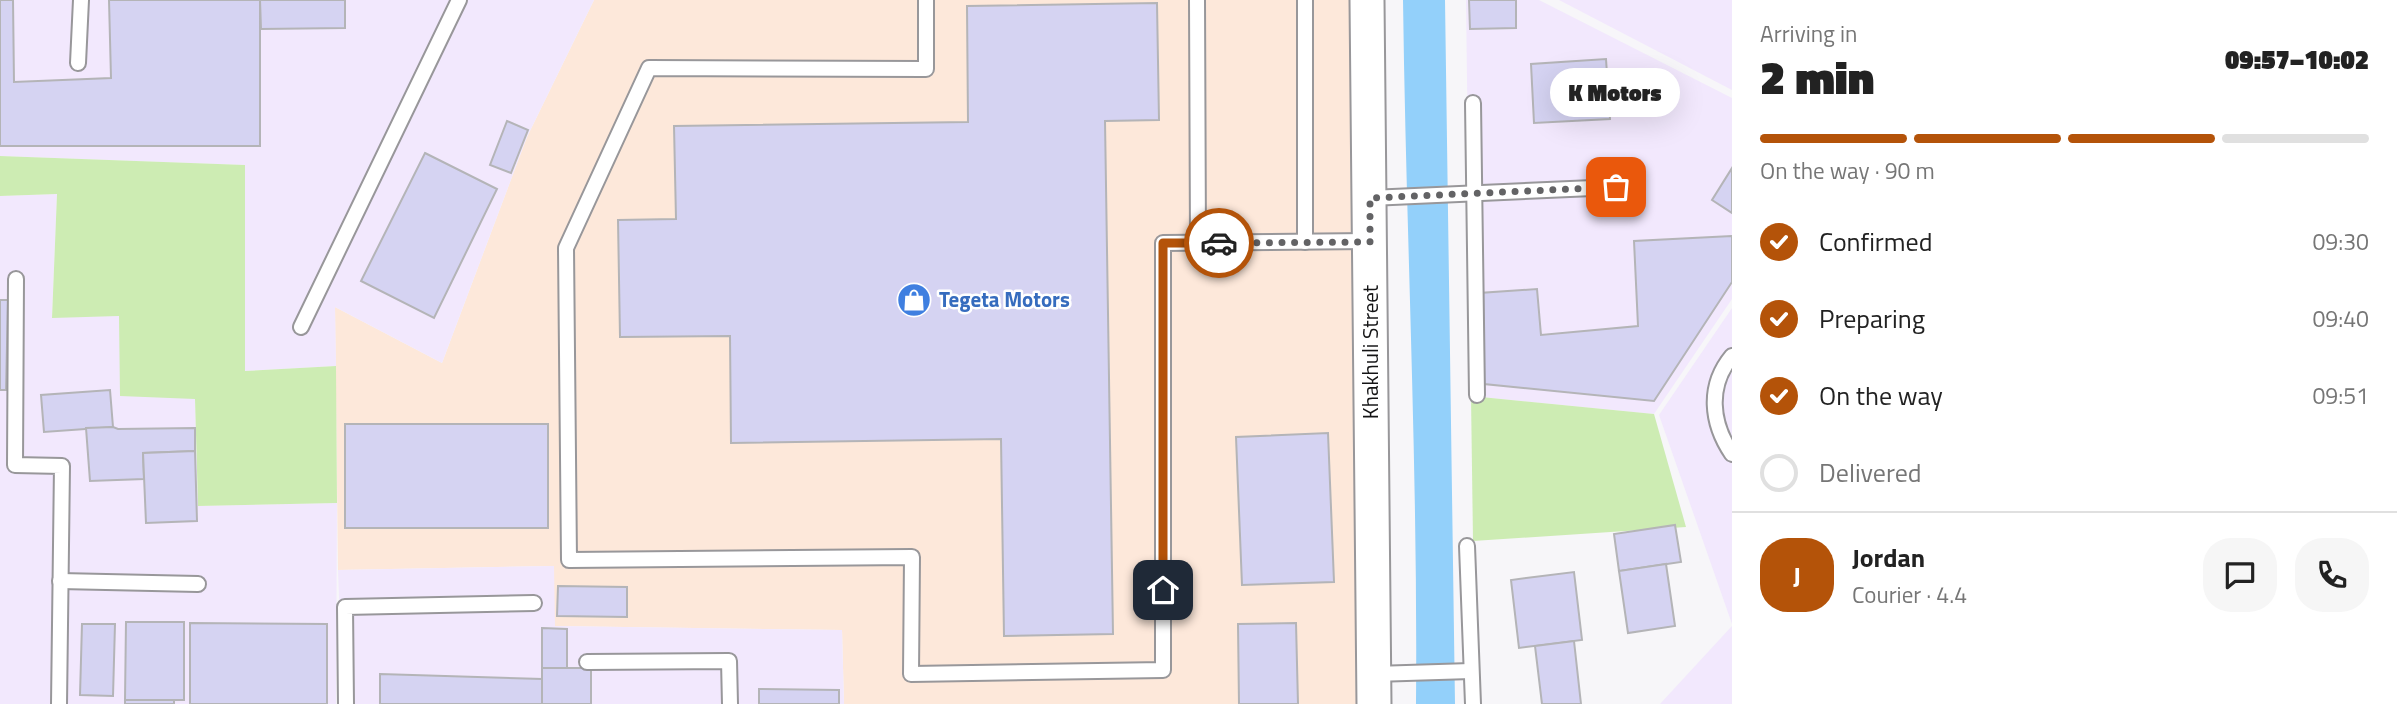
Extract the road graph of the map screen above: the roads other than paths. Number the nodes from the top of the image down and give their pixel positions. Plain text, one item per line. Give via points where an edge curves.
1 (81, 0) edge
2 (458, 0) edge
3 (926, 0) edge
4 (1197, 0) edge
5 (1305, 0) edge
6 (1367, 0) edge
7 (78, 63) dead end
8 (1473, 103) dead end
9 (1616, 187) dead end
10 (1476, 193) junction
11 (1386, 197) junction
12 (1305, 242) junction
13 (1370, 242) junction
14 (1198, 243) junction
15 (16, 279) dead end
16 (301, 327) dead end
17 (1732, 356) edge
18 (1477, 395) dead end
19 (1732, 454) edge
20 (1466, 546) dead end
21 (61, 580) junction
22 (198, 584) dead end
23 (534, 603) dead end
24 (587, 662) dead end
25 (1466, 671) junction
26 (1373, 689) edge
27 (59, 704) edge
28 (346, 704) edge
29 (730, 704) edge
30 (1473, 704) edge

1 - 7 lane
2 - 16 lane
3 - 14 lane via 926,69 649,68 566,248 569,560 912,557 911,674 1163,670 1163,243
4 - 14 lane
5 - 12 lane
6 - 11 street, Khakhuli Street
8 - 10 lane
9 - 10 lane
10 - 11 lane
10 - 18 lane
11 - 13 street, Khakhuli Street
12 - 13 lane
12 - 14 lane
13 - 26 street, Khakhuli Street
15 - 21 lane via 15,465 62,466
17 - 19 lane via 1718,372 1714,405 1720,437
20 - 25 lane
21 - 22 lane
21 - 27 lane
23 - 28 lane via 345,607
24 - 29 lane via 729,661
25 - 26 lane via 1411,673
25 - 30 lane

